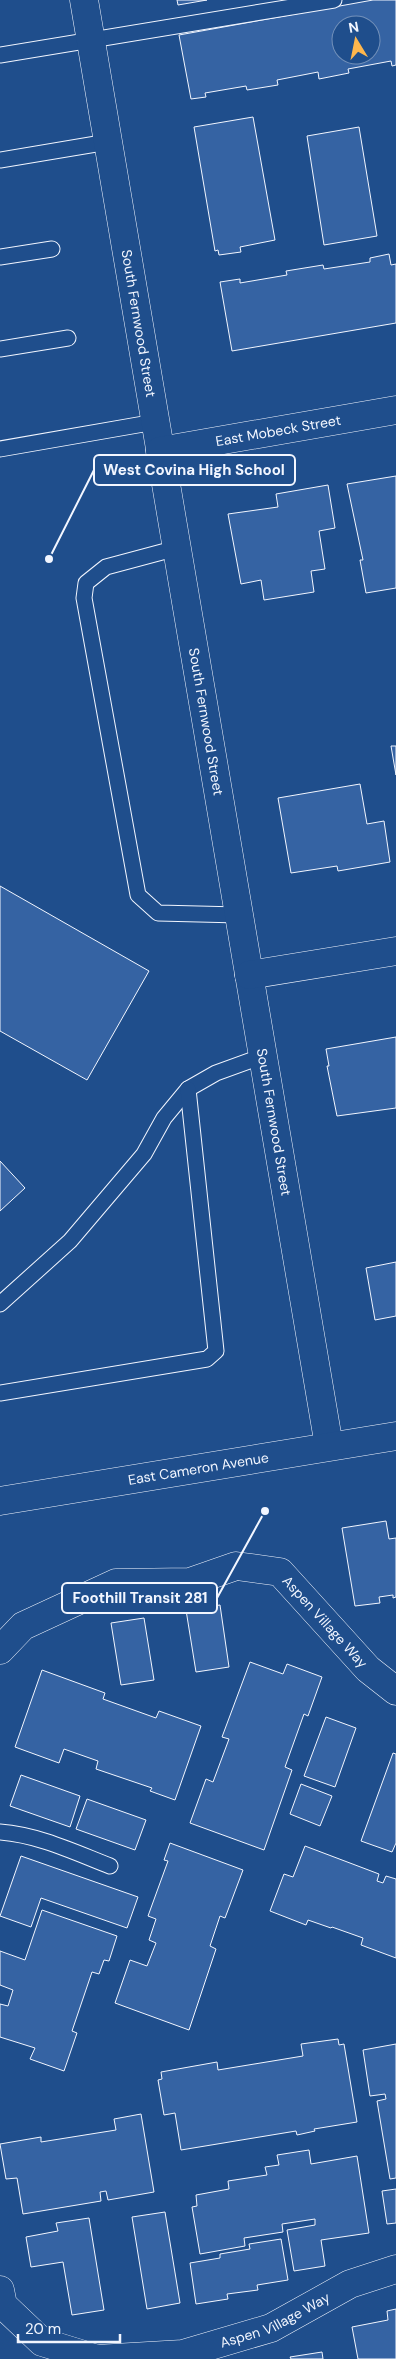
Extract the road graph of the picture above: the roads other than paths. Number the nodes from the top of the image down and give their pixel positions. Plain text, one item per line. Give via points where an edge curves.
1 (84, 0) edge
2 (334, 0) edge
3 (91, 42) junction
4 (0, 55) edge
5 (108, 142) junction
6 (0, 160) edge
7 (52, 248) dead end
8 (0, 257) edge
9 (68, 338) dead end
10 (0, 349) edge
11 (396, 410) edge
12 (155, 422) junction
13 (0, 449) edge
14 (160, 451) junction
15 (177, 548) junction
16 (239, 915) junction
17 (396, 951) edge
18 (249, 974) junction
19 (263, 1056) junction
20 (188, 1088) junction
21 (0, 1304) edge
22 (0, 1393) edge
23 (396, 1436) edge
24 (329, 1446) junction
25 (0, 1501) edge
26 (0, 1650) edge
27 (396, 1691) edge
28 (0, 1832) edge
29 (110, 1866) dead end
30 (396, 2269) edge
31 (0, 2290) edge

1 - 3 street, South Fernwood Street
2 - 3 lane
3 - 4 lane
3 - 5 street, South Fernwood Street
5 - 6 lane
5 - 12 street, South Fernwood Street
7 - 8 lane
9 - 10 lane
11 - 14 street, East Mobeck Street
12 - 13 lane
12 - 14 street, South Fernwood Street
14 - 15 street, South Fernwood Street
15 - 16 street, South Fernwood Street
15 - 16 lane via 106,567 86,583 84,598 138,896 158,913
16 - 18 street, South Fernwood Street
17 - 18 street
18 - 19 street, South Fernwood Street
19 - 20 lane via 216,1073
19 - 24 street, South Fernwood Street
20 - 21 lane via 164,1118 144,1154 70,1241
20 - 22 lane via 216,1350 207,1359
23 - 24 street, East Cameron Avenue
24 - 25 street, East Cameron Avenue
26 - 27 street, Aspen Village Way via 23,1626 116,1583 190,1582 236,1566 280,1572 368,1669
28 - 29 lane via 18,1833 55,1844
30 - 31 street, Aspen Village Way via 350,2284 271,2328 183,2354 116,2358 96,2358 42,2342 3,2305

